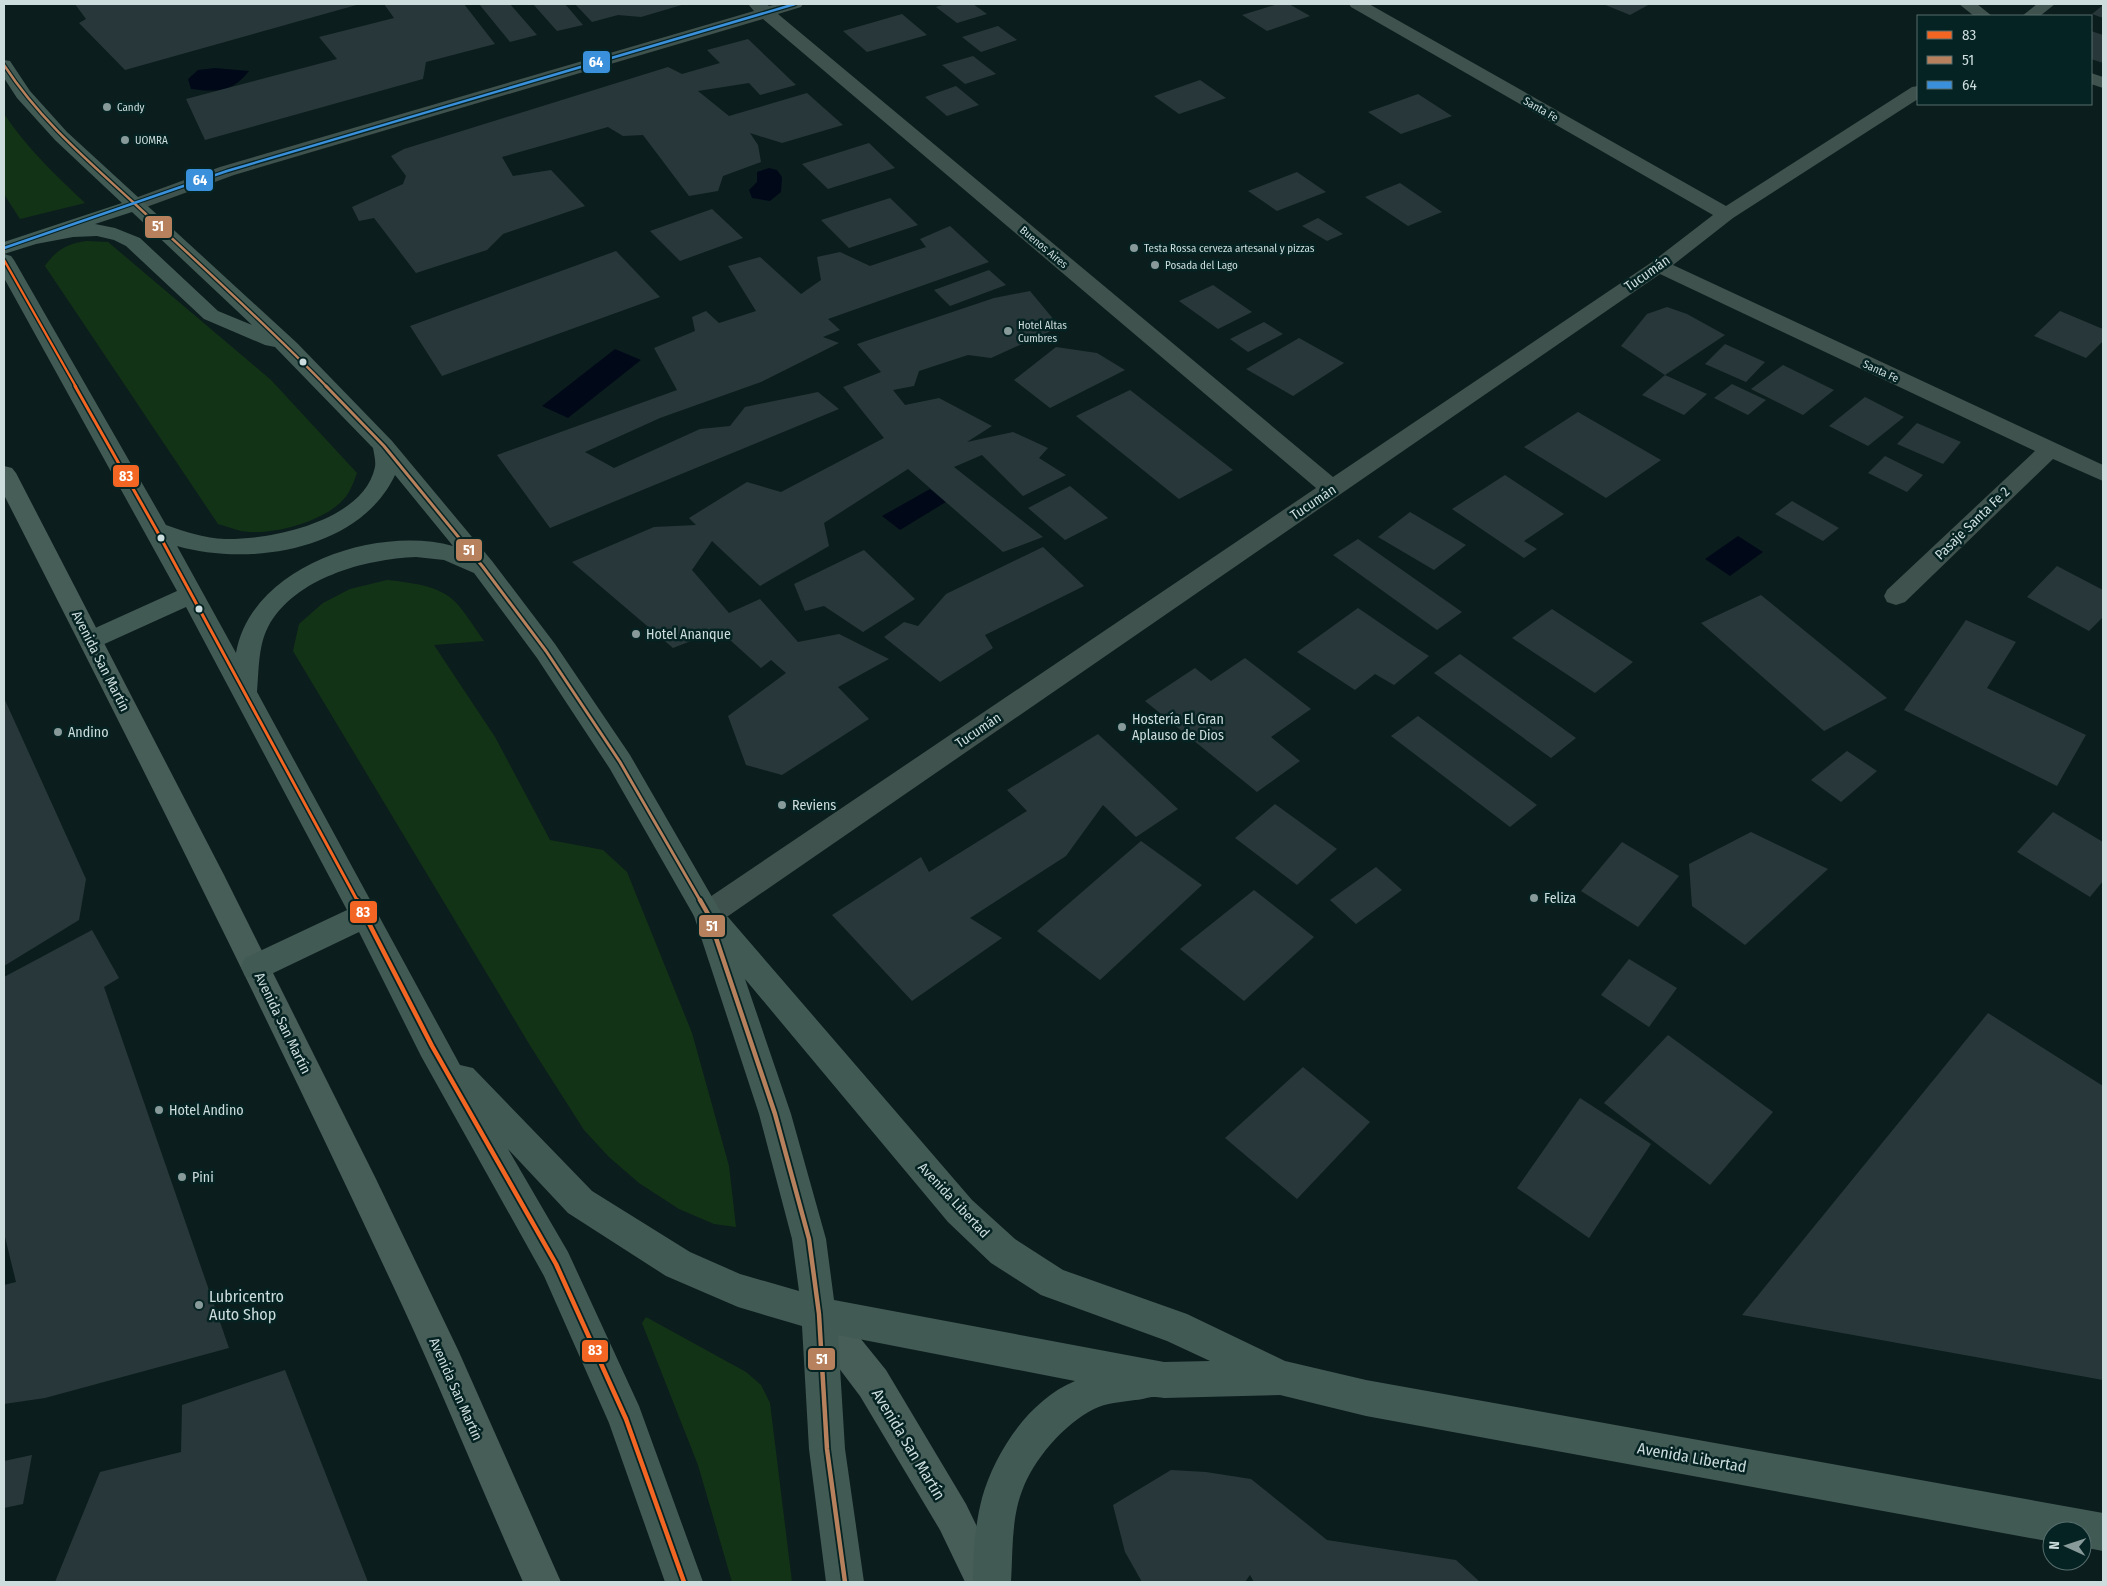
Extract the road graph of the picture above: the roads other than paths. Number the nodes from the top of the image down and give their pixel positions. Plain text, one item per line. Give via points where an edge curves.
1 (795, 4) edge
2 (1357, 4) edge
3 (1967, 4) edge
4 (2047, 4) edge
5 (761, 8) edge
6 (1983, 15) edge
7 (2031, 15) edge
8 (4, 65) edge
9 (1917, 92) edge
10 (134, 205) junction
11 (1726, 214) junction
12 (36, 238) junction
13 (4, 248) edge
14 (4, 260) edge
15 (1658, 266) junction
16 (289, 348) junction
17 (384, 446) junction
18 (2049, 450) junction
19 (4, 473) edge
20 (2103, 474) edge
21 (1332, 489) junction
22 (157, 531) junction
23 (484, 566) junction
24 (191, 594) junction
25 (1896, 596) dead end
26 (91, 640) junction
27 (244, 694) junction
28 (708, 914) junction
29 (365, 915) junction
30 (256, 967) junction
31 (432, 1046) junction
32 (819, 1314) junction
33 (1282, 1378) junction
34 (1164, 1380) junction
35 (2103, 1532) edge
36 (542, 1582) edge
37 (684, 1582) edge
38 (845, 1582) edge
39 (985, 1582) edge
40 (992, 1582) edge

1 - 5 street
2 - 11 street, Santa Fe
3 - 6 street
4 - 7 street
5 - 10 street via 227,171
5 - 21 street, Buenos Aires
8 - 10 main road via 23,94 61,136
9 - 11 street, Tucumán
10 - 12 main road
10 - 16 main road
11 - 15 street, Tucumán
12 - 13 main road
12 - 16 main road via 79,230 117,233 133,242 210,314
14 - 22 main road
15 - 18 street, Santa Fe
15 - 21 street, Tucumán
16 - 17 main road
17 - 22 main road via 387,467 378,490 342,519 308,535 250,547 223,547 189,542
17 - 23 main road
18 - 20 street, Santa Fe
18 - 25 street, Pasaje Santa Fe 2
19 - 26 main road, Avenida San Martín
21 - 28 street, Tucumán
22 - 24 main road
23 - 27 main road via 438,551 416,549 356,556 329,565 278,599 260,620 250,640
23 - 28 main road via 620,762
24 - 26 main road
24 - 27 main road
26 - 30 main road, Avenida San Martín
27 - 29 main road
28 - 32 main road via 775,1114 792,1175 809,1239
28 - 33 main road, Avenida Libertad via 960,1211 1003,1251 1053,1283 1175,1326
29 - 30 main road
29 - 31 main road
30 - 36 main road, Avenida San Martín via 416,1296
31 - 32 main road, Avenida Libertad via 580,1202 678,1264 738,1290
31 - 37 main road via 556,1264 626,1419
32 - 34 main road, Avenida Libertad
32 - 38 main road via 827,1449
32 - 39 main road, Avenida San Martín via 873,1383 953,1517
33 - 34 main road, Avenida Libertad
33 - 35 main road, Avenida Libertad via 1366,1398
34 - 40 main road via 1121,1383 1076,1398 1050,1416 1024,1451 1004,1487 993,1534

